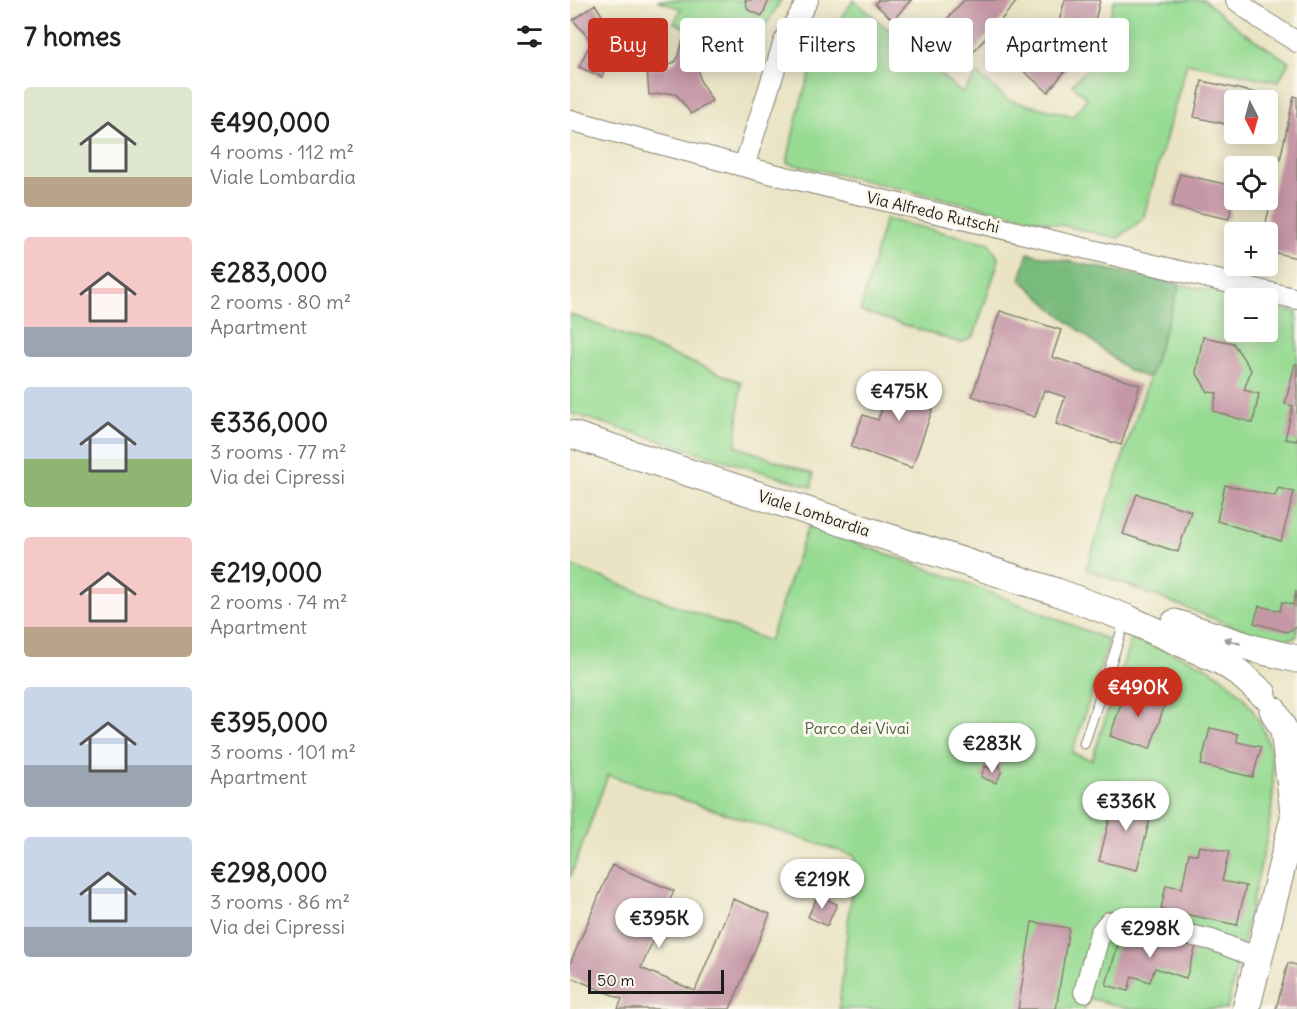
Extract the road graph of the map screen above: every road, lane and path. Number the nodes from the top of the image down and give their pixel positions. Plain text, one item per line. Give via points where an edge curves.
1 (808, 0) edge
2 (1236, 0) edge
3 (1297, 42) edge
4 (570, 120) edge
5 (744, 166) junction
6 (1297, 299) edge
7 (570, 434) edge
8 (1058, 592) junction
9 (1126, 618) junction
10 (1294, 657) edge
11 (1278, 706) edge
12 (1084, 744) dead end
13 (1295, 810) edge
14 (1258, 958) junction
15 (1084, 992) dead end
16 (1246, 1009) edge

1 - 5 street via 784,41
2 - 3 street
4 - 5 street, Via Alfredo Rutschi
5 - 6 street, Via Alfredo Rutschi
7 - 8 main road, Viale Lombardia
8 - 9 main road, Viale Lombardia
10 -> 8 main road, Viale Lombardia
9 - 11 main road, Viale Lombardia via 1221,661
9 - 12 lane
10 - 11 main road via 1275,663 1262,682
11 - 13 main road
13 - 14 main road
14 - 15 street via 1206,938 1131,921 1113,921 1100,933
14 - 16 main road

